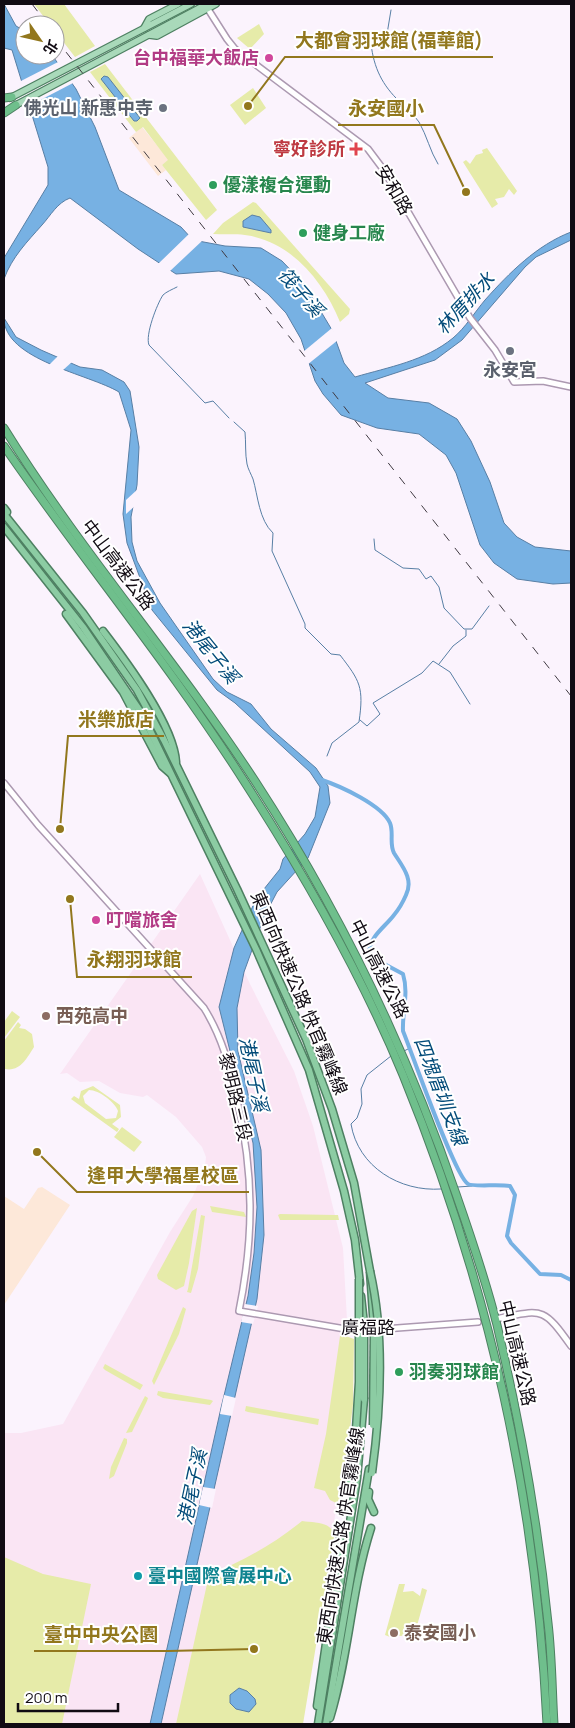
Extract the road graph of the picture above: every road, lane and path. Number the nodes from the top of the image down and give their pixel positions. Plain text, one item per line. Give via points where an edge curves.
1 (178, 4) edge
2 (191, 4) edge
3 (216, 4) edge
4 (206, 5) edge
5 (144, 28) junction
6 (148, 35) junction
7 (12, 98) joint
8 (4, 100) edge
9 (16, 105) joint
10 (4, 111) edge
11 (571, 387) edge
12 (4, 428) edge
13 (4, 446) edge
14 (5, 512) edge
15 (4, 527) edge
16 (66, 614) dead end
17 (103, 631) dead end
18 (177, 765) junction
19 (171, 775) junction
20 (4, 783) edge
21 (370, 1271) junction
22 (359, 1279) junction
23 (240, 1311) joint
24 (496, 1319) dead end
25 (478, 1322) dead end
26 (571, 1346) edge
27 (350, 1483) dead end
28 (374, 1512) dead end
29 (372, 1528) dead end
30 (340, 1536) dead end
31 (317, 1724) edge
32 (327, 1724) edge
33 (547, 1724) edge
34 (554, 1724) edge

1 - 5 main road via 149,19
2 - 5 main road
3 - 4 main road
4 - 6 main road
4 - 6 main road via 157,36
4 - 11 main road, 安和路 via 235,48 368,149 383,169 470,318 515,382 531,380
5 - 7 main road
6 - 9 main road
7 - 8 highway
9 - 10 highway
12 - 34 highway, 中山高速公路 via 67,521 252,777 349,941 402,1050 441,1150 496,1322 533,1506 548,1625
13 - 33 highway, 中山高速公路 via 243,780 301,876 371,1005 403,1074 437,1163 486,1319 506,1400 525,1503 540,1621
14 - 18 highway, 東西向快速公路 快官霧峰線 via 126,672
15 - 19 highway, 東西向快速公路 快官霧峰線 via 120,678
16 - 19 highway via 132,707 162,766
17 - 18 highway via 159,716 176,751
18 - 21 highway, 東西向快速公路 快官霧峰線 via 320,1073 354,1183
19 - 22 highway, 東西向快速公路 快官霧峰線 via 256,949 309,1070 344,1191 355,1240
20 - 23 main road, 黎明路三段 via 38,825 200,1002 219,1034 245,1134 250,1171 249,1248
21 - 28 highway, bridge via 380,1357 368,1499
21 - 32 highway, 東西向快速公路 快官霧峰線, bridge via 375,1377 369,1469
22 - 27 highway, bridge via 360,1382
22 - 31 highway, 東西向快速公路 快官霧峰線, bridge via 364,1324 363,1419 357,1478
23 - 25 main road, 廣福路 via 357,1331
24 - 26 main road via 531,1311 542,1314 556,1324
29 - 32 highway via 358,1574 342,1673
30 - 31 highway

